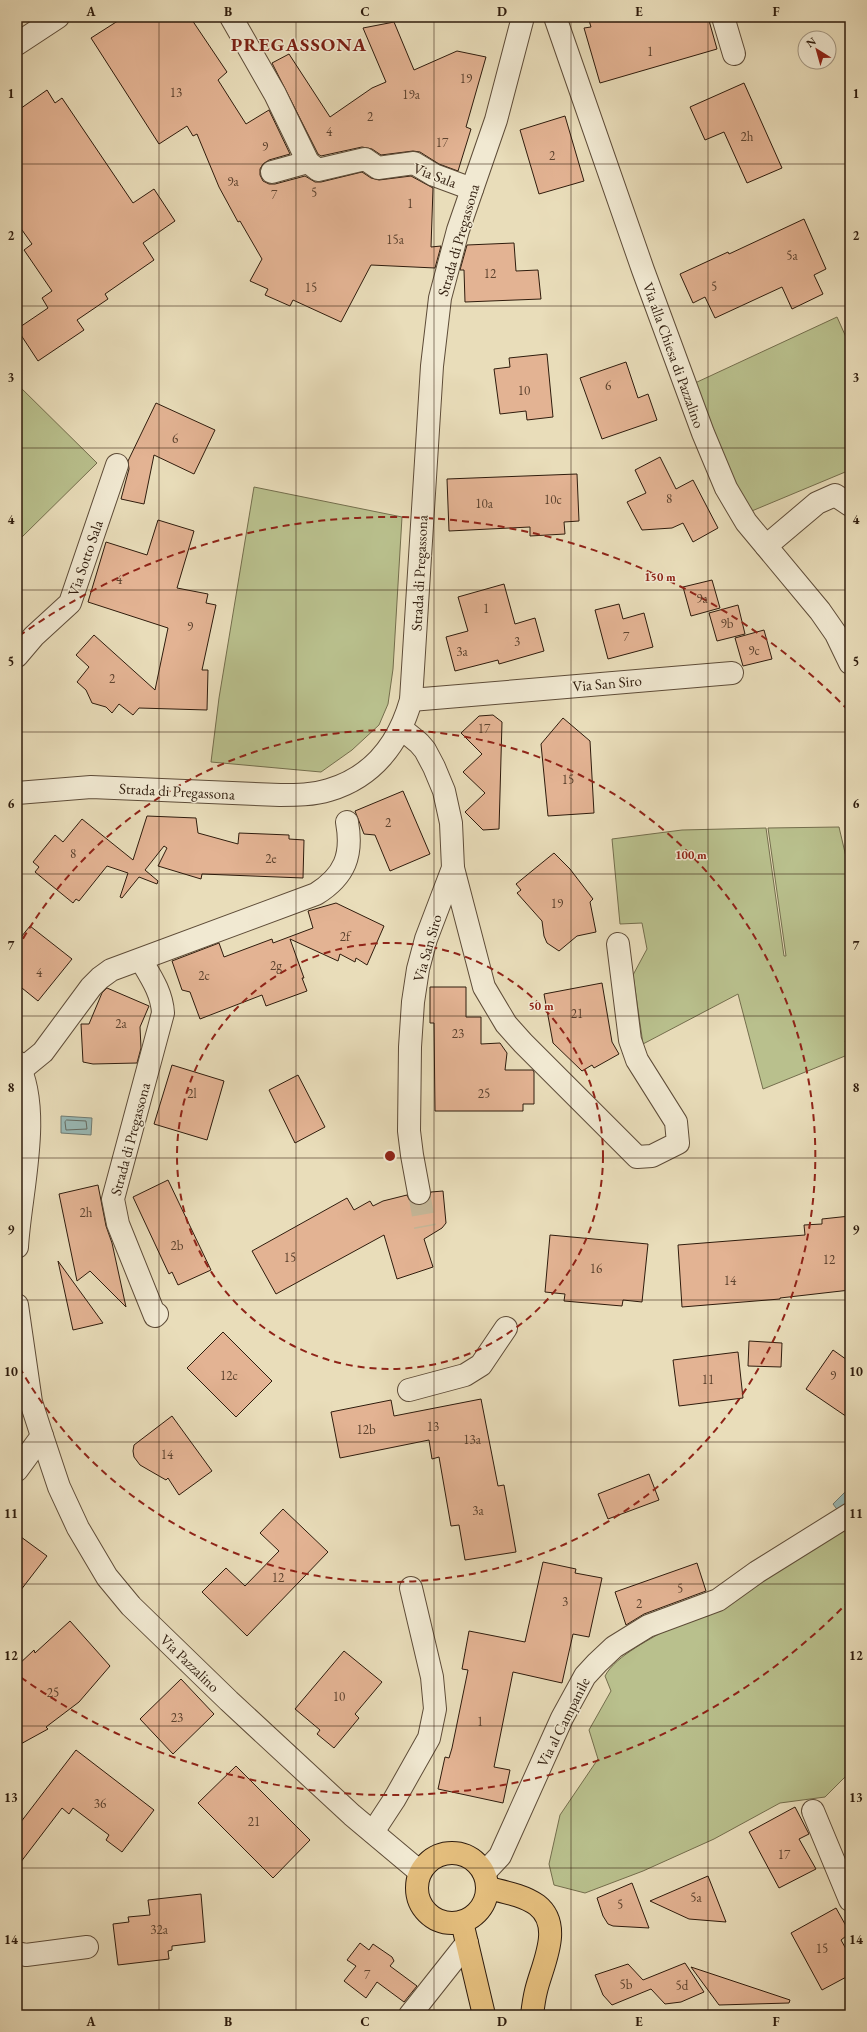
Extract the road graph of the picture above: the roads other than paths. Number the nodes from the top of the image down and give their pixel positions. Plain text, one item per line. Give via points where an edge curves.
1 (231, 17) edge
2 (523, 17) edge
3 (555, 17) edge
4 (723, 17) edge
5 (49, 19) edge
6 (17, 44) edge
7 (734, 54) dead end
8 (308, 162) junction
9 (272, 172) dead end
10 (472, 189) junction
11 (117, 464) dead end
12 (850, 505) edge
13 (766, 546) junction
14 (17, 656) edge
15 (850, 663) edge
16 (732, 673) dead end
17 (411, 700) junction
18 (402, 729) junction
19 (17, 793) edge
20 (347, 822) dead end
21 (453, 868) junction
22 (618, 944) dead end
23 (141, 960) junction
24 (19, 1066) edge
25 (419, 1188) tunnel mouth
26 (17, 1247) edge
27 (17, 1305) edge
28 (157, 1314) dead end
29 (506, 1328) dead end
30 (409, 1390) dead end
31 (24, 1402) edge
32 (42, 1436) junction
33 (17, 1470) edge
34 (850, 1514) edge
35 (411, 1588) dead end
36 (813, 1811) dead end
37 (373, 1832) junction
38 (420, 1872) junction
39 (486, 1880) junction
40 (850, 1900) edge
41 (465, 1932) junction
42 (87, 1947) dead end
43 (17, 1953) edge
44 (410, 2015) edge
45 (484, 2015) edge
46 (532, 2015) edge

1 - 8 street via 275,94
2 - 10 street, Strada di Pregassona via 496,120
3 - 13 street, Via alla Chiesa di Pazzalino via 703,433 736,509
4 - 7 street
5 - 6 street
8 - 9 street
8 - 10 street, Via Sala via 318,170 365,159 378,168 414,163 434,175
10 - 17 street, Strada di Pregassona via 446,268 435,334
11 - 14 street, Via Sotto Sala via 70,603 34,636
12 - 13 street via 835,495 817,503
13 - 15 street, Via alla Chiesa di Pazzalino via 820,610 836,634
16 - 17 street, Via San Siro
17 - 18 street, Strada di Pregassona
18 - 19 street, Strada di Pregassona via 387,751 365,772 342,786 309,794 280,796 91,787
18 - 21 street, Via San Siro via 425,750 444,791 451,823
20 - 23 street via 349,850 344,866 327,887 316,894
21 - 22 street via 479,973 493,1004 506,1024 637,1157 652,1156 678,1143 676,1122 637,1060 630,1040
21 - 25 street, Via San Siro via 426,940 413,1002 409,1132
23 - 24 street via 123,965 100,978 43,1052
23 - 28 street, Strada di Pregassona via 159,991 163,1013 113,1199 118,1224 155,1316
24 - 26 street via 24,1082 28,1118 27,1160 18,1220
27 - 31 street
29 - 30 street via 481,1365 465,1374
31 - 32 street, Via Pazzalino
32 - 33 street
32 - 37 street, Via Pazzalino via 59,1486 78,1528 112,1583 131,1606 224,1696
34 - 39 street, Via al Campanile via 757,1572 718,1600 648,1626 614,1647 597,1663 585,1676 562,1718 500,1856
35 - 37 street via 432,1677 435,1709 429,1738
36 - 40 street
37 - 38 street, Via Pazzalino
38 - 39 main road via 427,1862 436,1856 447,1852 458,1853 478,1863
38 - 41 main road via 416,1892 424,1911 432,1918 452,1924
39 - 41 main road via 486,1899 472,1917
39 - 46 main road via 536,1905 548,1918 549,1946 535,1992
41 - 44 street
41 - 45 main road
42 - 43 street via 26,1955

